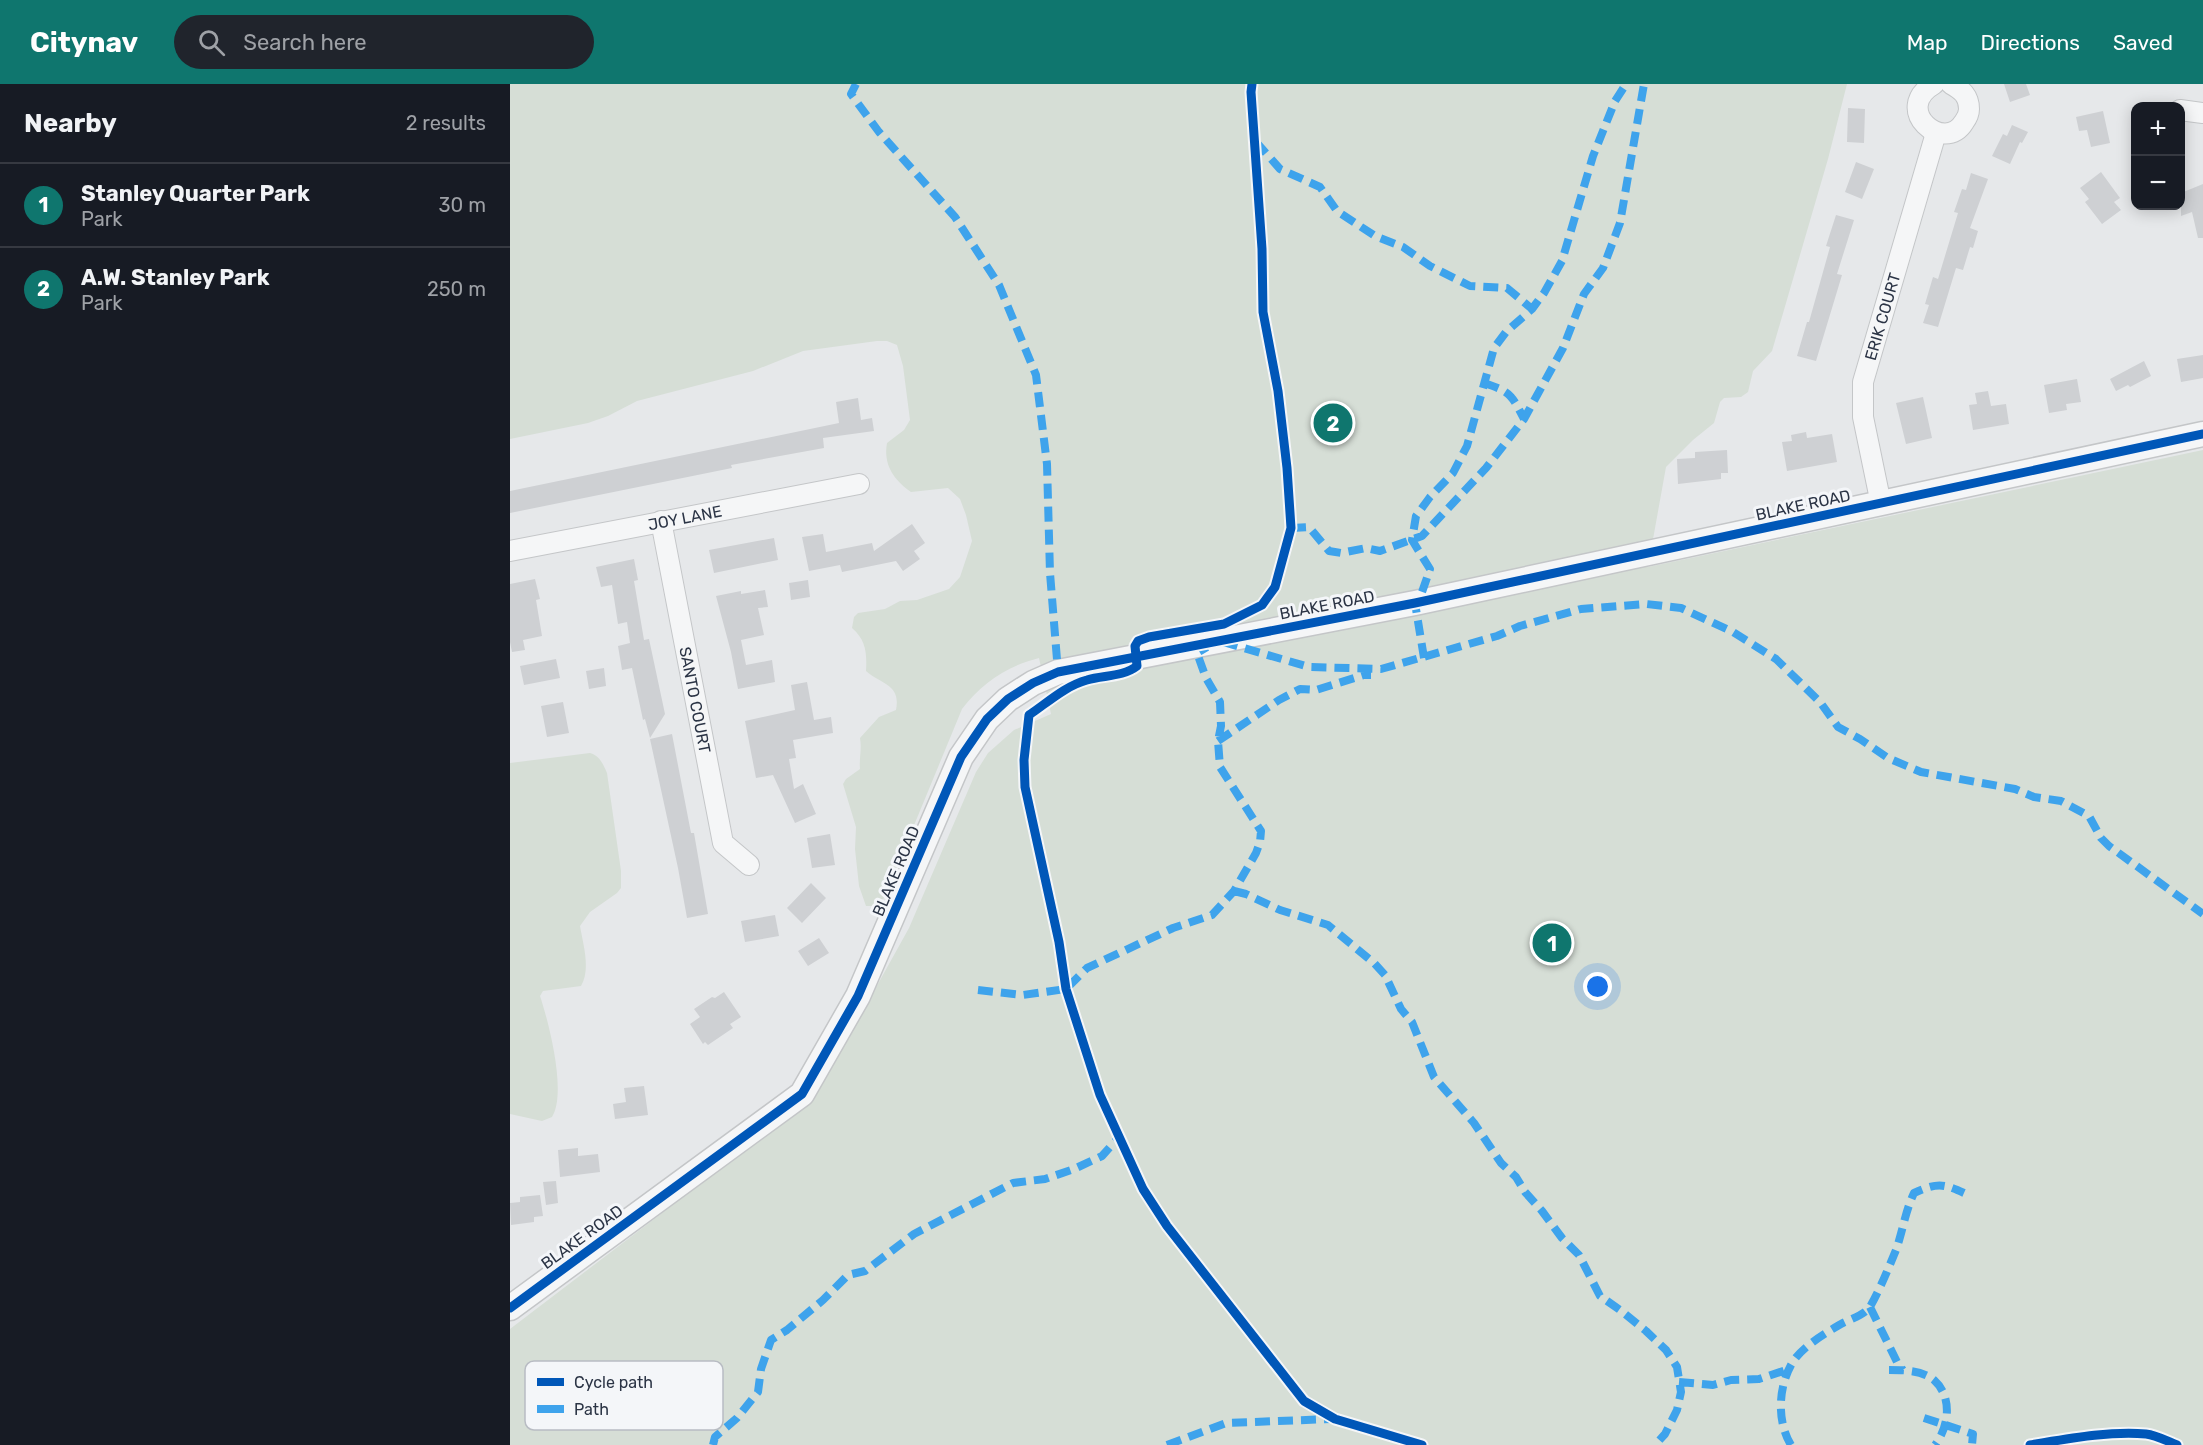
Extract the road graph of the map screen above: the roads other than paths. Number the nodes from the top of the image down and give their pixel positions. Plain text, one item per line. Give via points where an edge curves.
1 (1934, 84) edge
2 (1951, 84) edge
3 (2185, 111) edge
4 (2203, 113) edge
5 (1936, 133) junction
6 (2203, 434) edge
7 (859, 484) dead end
8 (1881, 504) junction
9 (662, 521) junction
10 (510, 551) edge
11 (749, 866) dead end
12 (510, 1308) edge

1 - 5 street via 1923,92 1918,114 1924,125
2 - 5 street via 1963,90 1969,114 1952,132
3 - 4 street
5 - 8 street, ERIK COURT via 1863,382 1863,417
6 - 8 street, BLAKE ROAD
7 - 9 street, JOY LANE
8 - 12 street, BLAKE ROAD via 1421,602 1076,668 1033,683 987,719 961,757 858,996 802,1094
9 - 10 street, JOY LANE
9 - 11 street, SANTO COURT via 723,843

